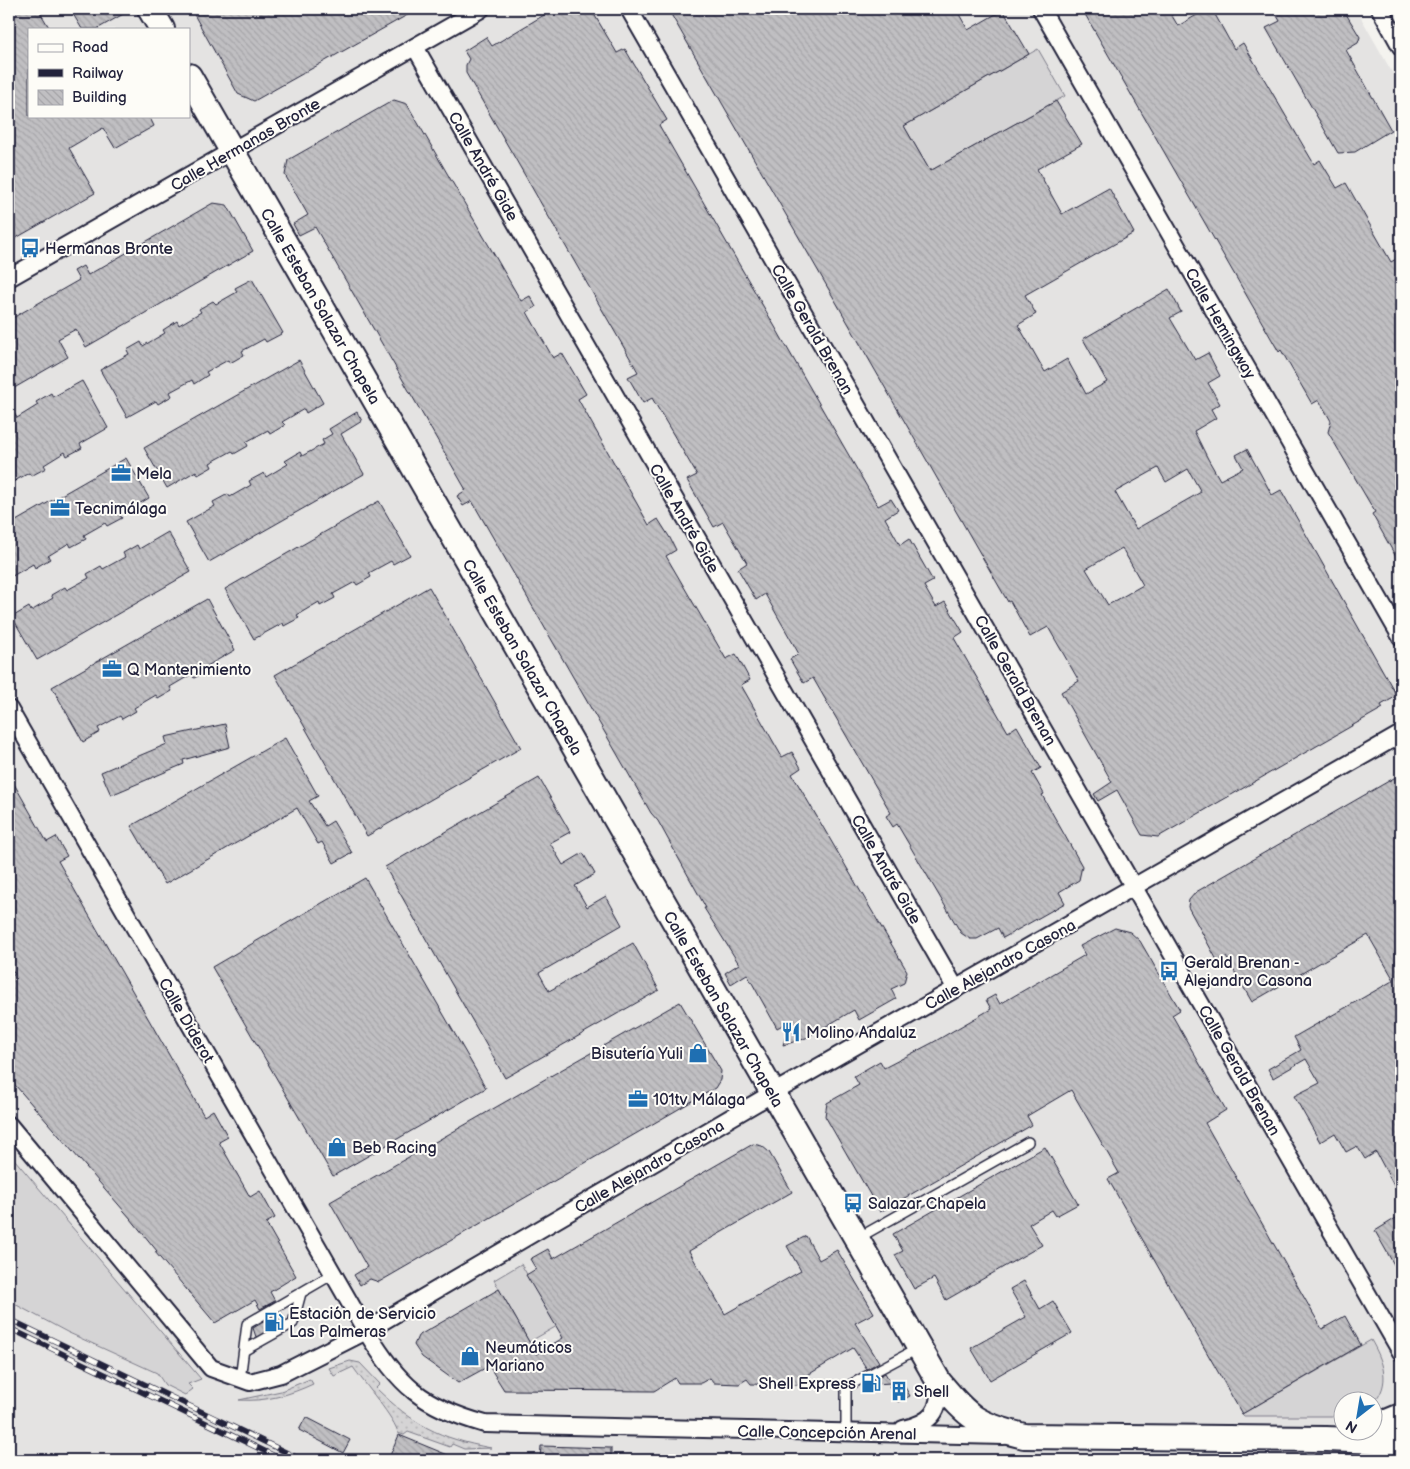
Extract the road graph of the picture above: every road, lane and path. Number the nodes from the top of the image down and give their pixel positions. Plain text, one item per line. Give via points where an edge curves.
1 (150, 9) edge
2 (481, 9) edge
3 (629, 9) edge
4 (1041, 9) edge
5 (1380, 9) edge
6 (161, 28) edge
7 (415, 47) junction
8 (1401, 47) edge
9 (190, 78) edge
10 (232, 151) junction
11 (9, 278) edge
12 (1401, 637) edge
13 (9, 709) edge
14 (1401, 734) edge
15 (1136, 887) junction
16 (956, 988) junction
17 (773, 1094) junction
18 (9, 1125) edge
19 (1028, 1142) dead end
20 (856, 1239) junction
21 (333, 1274) junction
22 (301, 1293) junction
23 (366, 1331) junction
24 (919, 1348) junction
25 (245, 1350) junction
26 (1401, 1352) edge
27 (240, 1380) junction
28 (939, 1382) junction
29 (1401, 1416) edge
30 (1382, 1424) edge
31 (846, 1432) junction
32 (879, 1433) junction
33 (1024, 1436) junction
34 (1332, 1438) edge
35 (1326, 1439) junction
36 (1401, 1442) edge

1 - 6 street
2 - 7 street, Calle Hermanas Bronte
3 - 15 street, Calle Gerald Brenan
4 - 12 street, Calle Hemingway
5 - 8 street
7 - 10 street, Calle Hermanas Bronte
7 - 16 street, Calle André Gide
9 - 10 street, Calle Esteban Salazar Chapela
10 - 11 street, Calle Hermanas Bronte
10 - 17 street, Calle Esteban Salazar Chapela
13 - 21 street, Calle Diderot
14 - 15 street, Calle Alejandro Casona
15 - 16 street, Calle Alejandro Casona
15 - 26 street, Calle Gerald Brenan
16 - 17 street, Calle Alejandro Casona
17 - 20 street, Calle Esteban Salazar Chapela
17 - 23 street, Calle Alejandro Casona
18 - 27 street via 211,1368
19 - 20 lane
20 - 24 street, Calle Esteban Salazar Chapela
21 - 22 lane
21 - 23 street, Calle Diderot
22 - 25 lane via 293,1323
22 - 25 lane via 247,1324
23 - 27 street, Calle Alejandro Casona via 281,1374 250,1382
23 - 31 street, Calle Concepción Arenal via 400,1379 422,1398 452,1414 485,1424
24 - 28 street, Calle Esteban Salazar Chapela
24 - 31 lane via 846,1387
25 - 27 lane
28 - 32 street via 940,1400 933,1414 919,1426
28 - 33 street, Calle Esteban Salazar Chapela via 973,1418 987,1426
29 - 30 street
31 - 32 street, Calle Concepción Arenal
32 - 33 street, Calle Concepción Arenal
33 - 35 street, Calle Concepción Arenal
34 - 35 street, Calle Concepción Arenal
35 - 36 street, Calle Concepción Arenal

